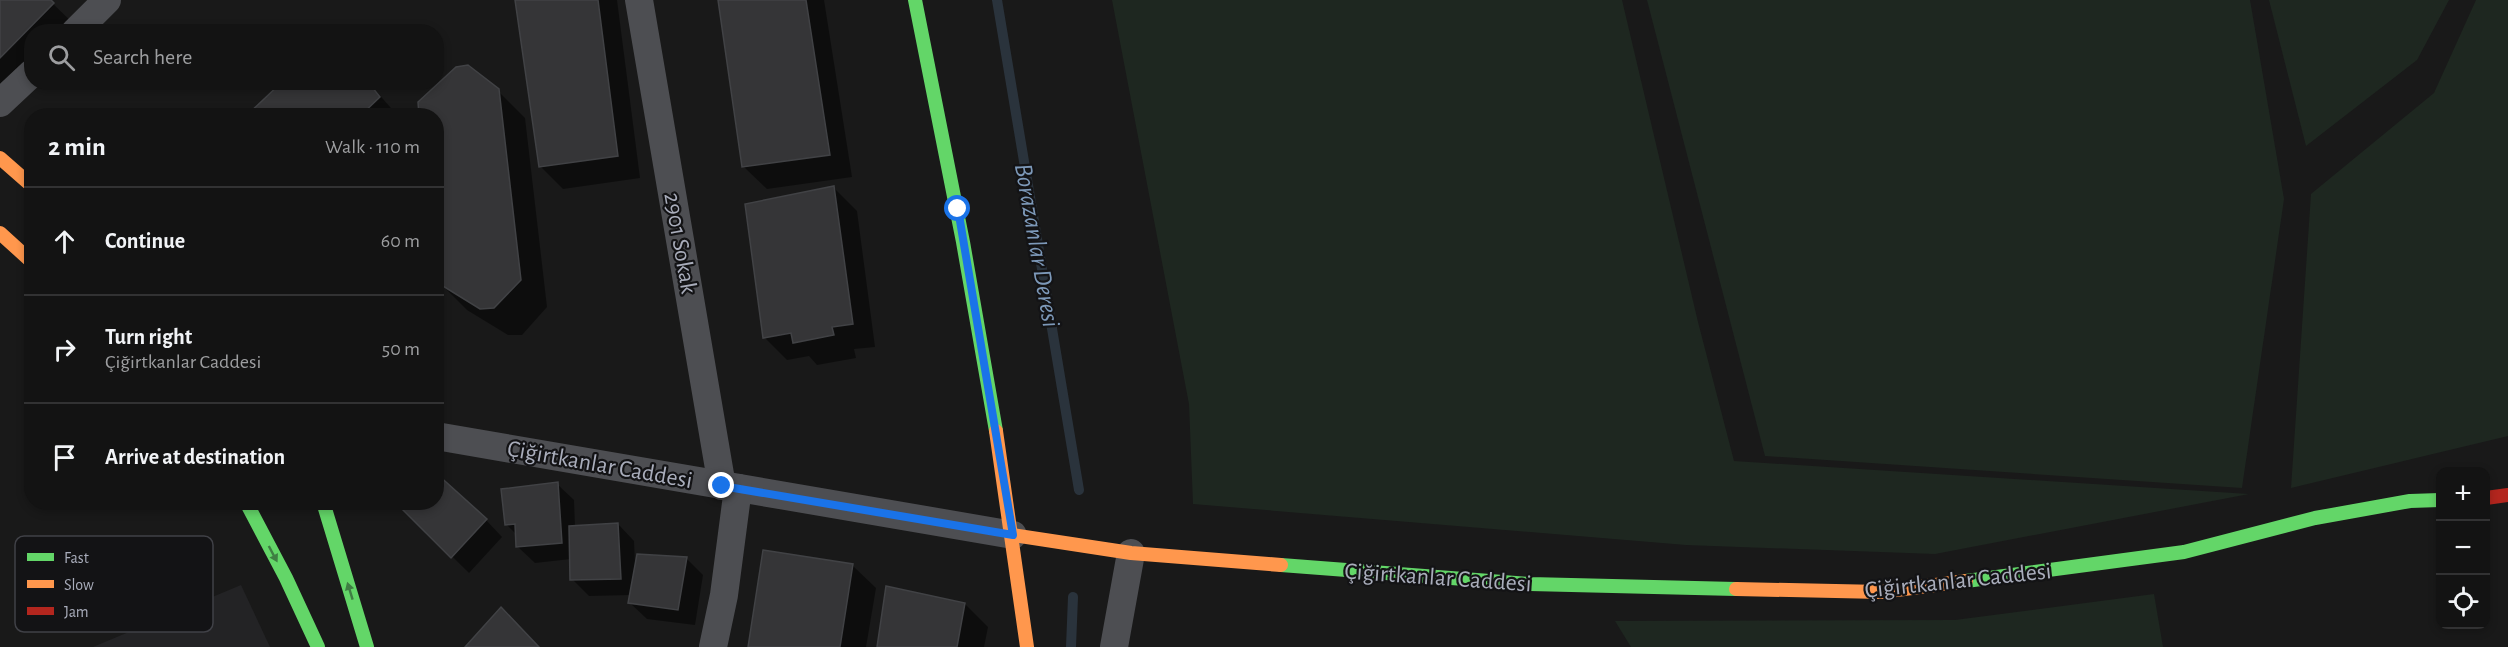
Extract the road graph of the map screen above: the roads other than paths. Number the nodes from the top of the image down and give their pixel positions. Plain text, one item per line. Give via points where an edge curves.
1 (107, 0) edge
2 (639, 0) edge
3 (915, 0) edge
4 (83, 24) edge
5 (24, 80) edge
6 (0, 103) edge
7 (0, 158) edge
8 (24, 179) edge
9 (0, 233) edge
10 (24, 255) edge
11 (444, 437) edge
12 (730, 487) junction
13 (2508, 495) edge
14 (2490, 497) edge
15 (2436, 500) edge
16 (250, 510) edge
17 (325, 510) edge
18 (1013, 535) junction
19 (1131, 553) junction
20 (318, 647) edge
21 (367, 647) edge
22 (713, 647) edge
23 (1027, 647) edge
24 (1114, 647) edge

1 - 4 street
2 - 12 street, 2901 Sokak
3 - 18 street via 958,209
5 - 6 street
7 - 8 street
9 - 10 street
11 - 12 street, Çiğirtkanlar Caddesi
12 - 18 street, Çiğirtkanlar Caddesi
12 - 22 street, 2901 Sokak via 724,595
13 - 14 street
15 - 19 street, Çiğirtkanlar Caddesi via 2315,518 2184,552 1881,592 1530,584
16 -> 20 street
21 -> 17 street
18 - 19 street, Çiğirtkanlar Caddesi
18 - 23 street
19 - 24 street

